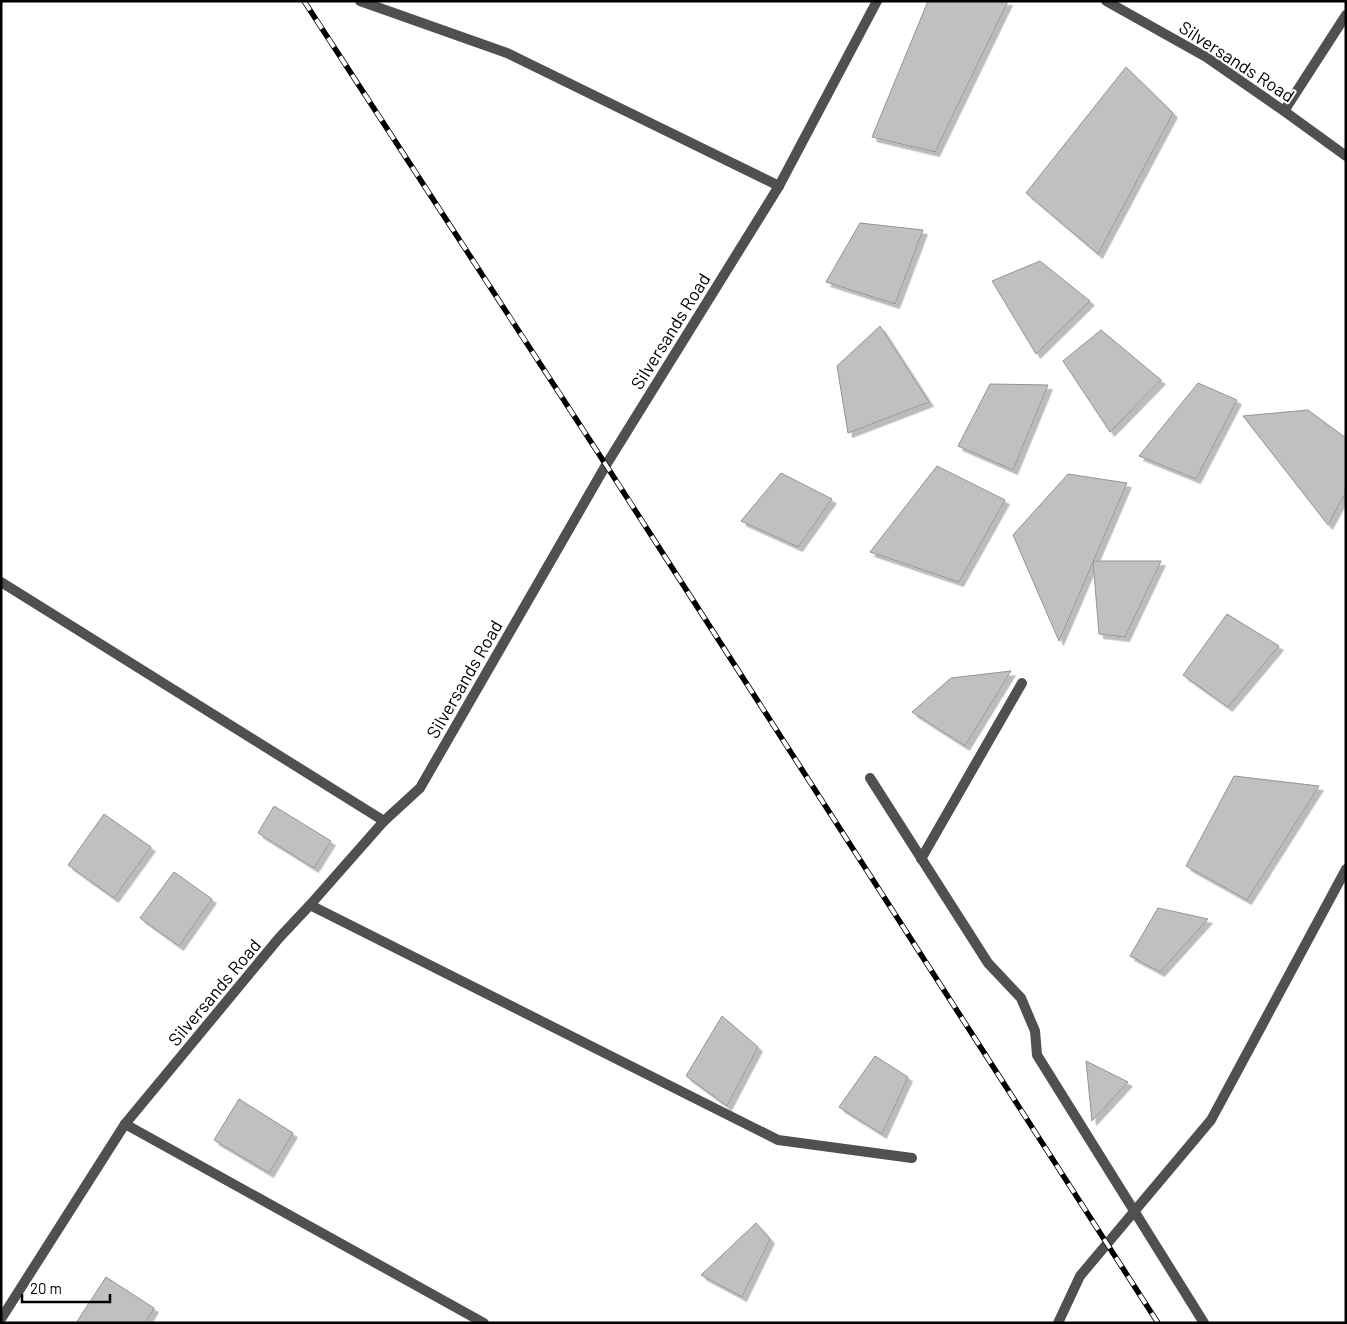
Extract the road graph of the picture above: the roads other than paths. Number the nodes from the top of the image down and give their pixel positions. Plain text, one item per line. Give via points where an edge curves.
1 (360, 1) edge
2 (877, 1) edge
3 (1106, 1) edge
4 (1346, 15) edge
5 (1284, 110) junction
6 (1346, 156) edge
7 (779, 186) junction
8 (1, 582) edge
9 (1022, 684) dead end
10 (870, 778) dead end
11 (384, 821) junction
12 (921, 859) junction
13 (1346, 869) edge
14 (310, 905) junction
15 (125, 1124) junction
16 (912, 1158) dead end
17 (1134, 1212) junction
18 (1, 1319) edge
19 (484, 1323) edge
20 (1058, 1323) edge
21 (1204, 1323) edge

1 - 7 street via 507,53
2 - 7 street, Silversands Road
3 - 5 street, Silversands Road via 1206,57
4 - 5 street
5 - 6 street, Silversands Road
7 - 11 street, Silversands Road via 606,465 420,788
8 - 11 street
9 - 12 street
10 - 12 street
11 - 14 street, Silversands Road
12 - 17 street via 988,963 1021,998 1035,1032 1037,1055
13 - 17 street via 1211,1120
14 - 15 street, Silversands Road
14 - 16 street via 778,1140
15 - 18 street, Silversands Road
15 - 19 street
17 - 20 street via 1080,1276
17 - 21 street

